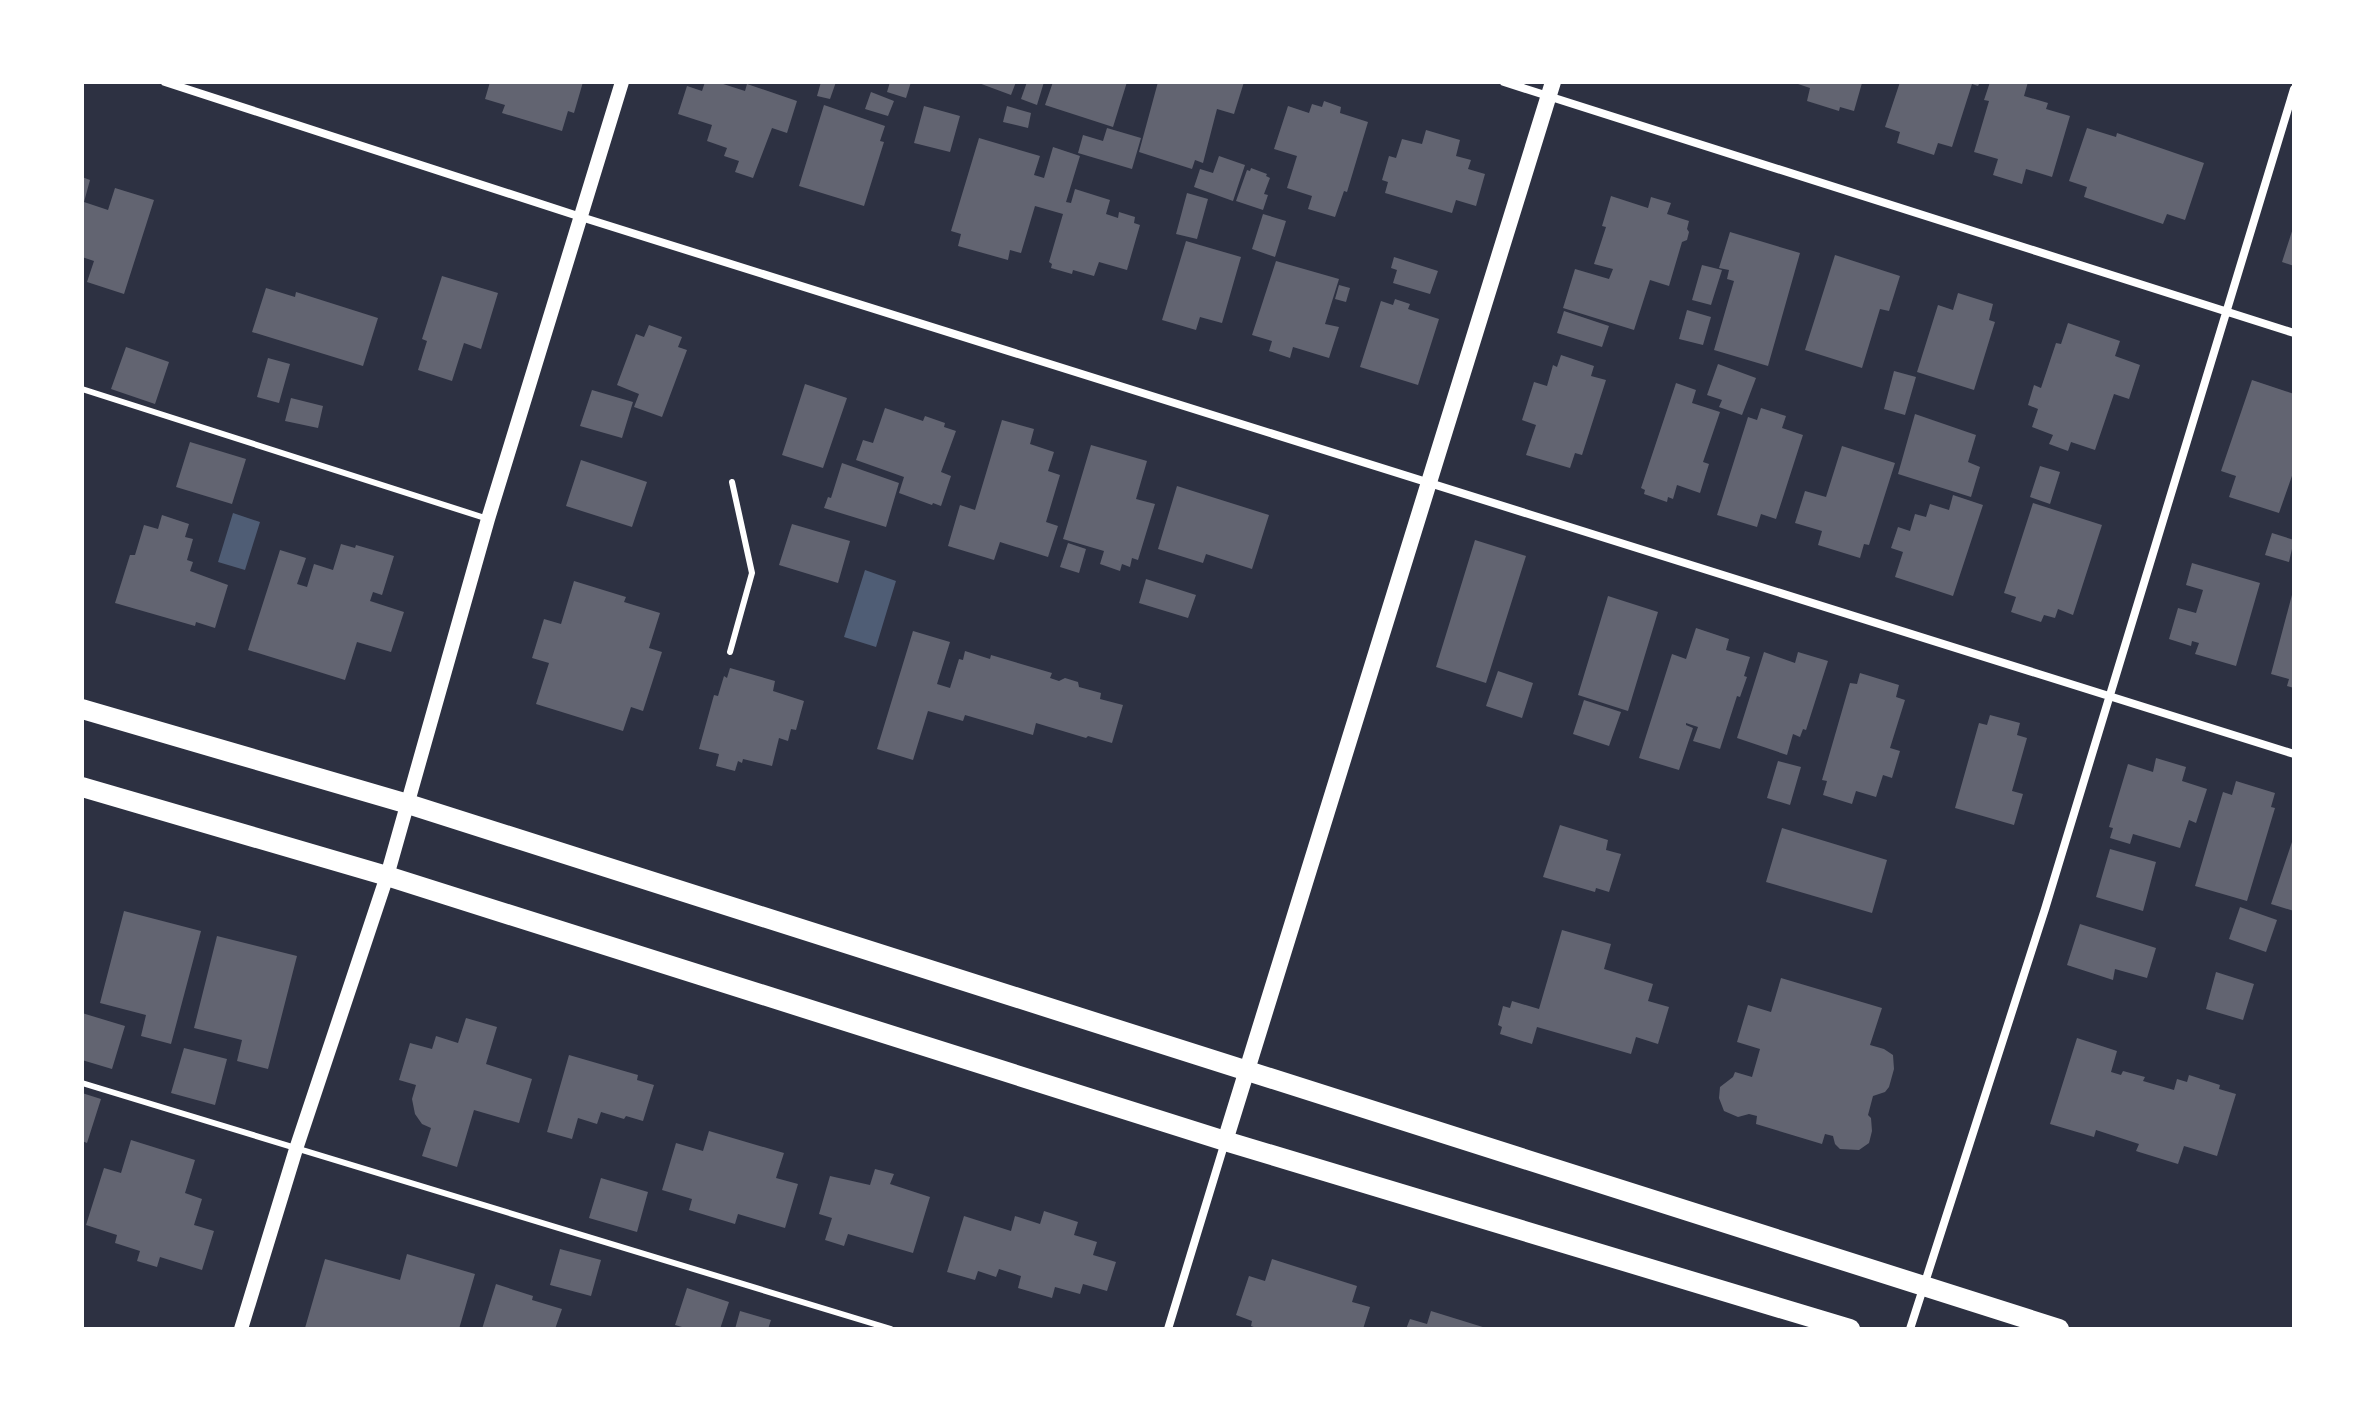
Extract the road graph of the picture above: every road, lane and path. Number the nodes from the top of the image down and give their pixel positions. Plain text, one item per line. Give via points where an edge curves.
1 (165, 82) edge
2 (622, 82) edge
3 (1504, 82) edge
4 (1551, 89) edge
5 (2294, 89) edge
6 (581, 217) junction
7 (2226, 312) junction
8 (2294, 333) edge
9 (82, 389) edge
10 (732, 482) dead end
11 (1429, 483) junction
12 (488, 519) junction
13 (730, 652) dead end
14 (2110, 697) junction
15 (82, 709) edge
16 (2294, 754) edge
17 (82, 787) edge
18 (408, 804) junction
19 (387, 876) junction
20 (1248, 1070) junction
21 (82, 1083) edge
22 (1225, 1141) junction
23 (296, 1149) junction
24 (1924, 1286) junction
25 (241, 1329) edge
26 (891, 1329) edge
27 (1168, 1329) edge
28 (1850, 1329) edge
29 (1910, 1329) edge
30 (2059, 1329) edge

1 - 6 street
2 - 6 street
3 - 4 street
4 - 7 street
4 - 11 main road
5 - 7 street
6 - 11 street
6 - 12 street
7 - 8 street
7 - 14 street
9 - 12 lane
10 - 13 lane via 752,573
11 - 14 street
11 - 20 main road
12 - 18 street
14 - 16 street
14 - 24 street
15 - 18 main road
17 - 19 main road
18 - 19 street
18 - 20 main road
19 - 22 main road
19 - 23 street
20 - 22 main road
20 - 24 main road
21 - 23 lane
22 - 27 street
22 - 28 main road
23 - 25 street
23 - 26 lane
24 - 29 street
24 - 30 main road

